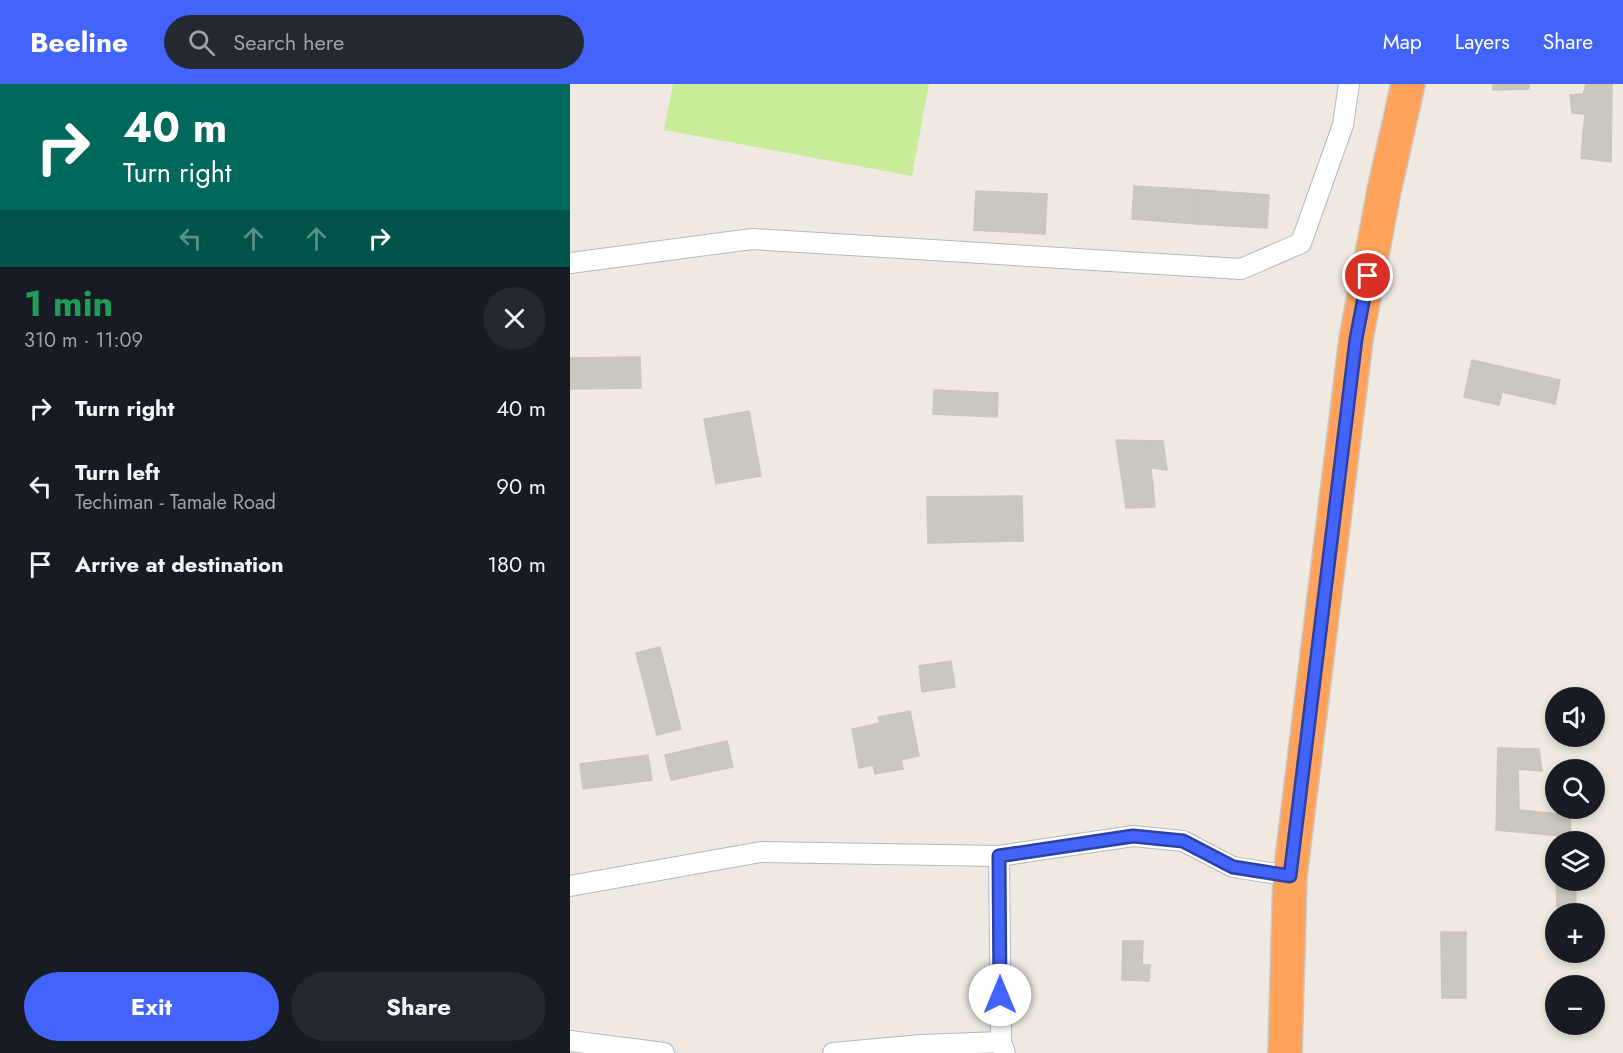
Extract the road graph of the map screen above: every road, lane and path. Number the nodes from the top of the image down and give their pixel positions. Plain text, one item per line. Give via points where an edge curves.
1 (1349, 84) edge
2 (1408, 84) edge
3 (570, 263) edge
4 (999, 856) junction
5 (1290, 876) junction
6 (570, 886) edge
7 (570, 1041) edge
8 (1003, 1047) edge
9 (664, 1053) edge
10 (833, 1053) edge
11 (1285, 1053) edge

1 - 3 street via 1343,125 1301,243 1241,269 752,239
2 - 5 highway via 1356,339
4 - 5 street via 1133,836 1183,841 1233,867
4 - 6 street via 761,852
4 - 8 street
5 - 11 highway
7 - 9 street
8 - 10 street via 922,1045

